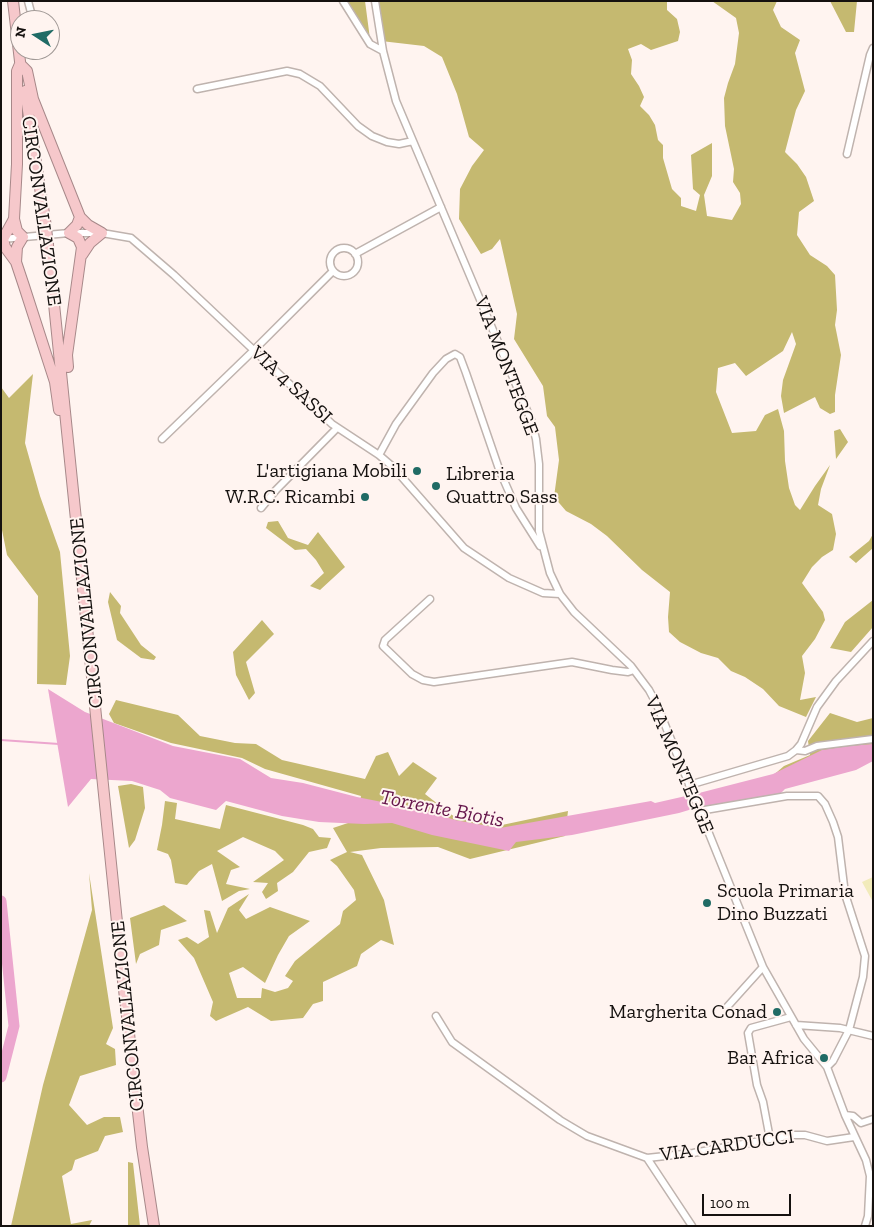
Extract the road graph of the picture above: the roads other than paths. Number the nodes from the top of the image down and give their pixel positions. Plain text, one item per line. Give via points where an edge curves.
1 (13, 1) edge
2 (343, 1) edge
3 (375, 1) edge
4 (873, 48) edge
5 (383, 51) junction
6 (20, 64) junction
7 (197, 89) dead end
8 (413, 141) junction
9 (847, 154) dead end
10 (441, 207) junction
11 (80, 217) junction
12 (14, 219) junction
13 (69, 233) junction
14 (102, 233) junction
15 (23, 237) junction
16 (2, 239) edge
17 (356, 254) junction
18 (82, 256) junction
19 (16, 262) junction
20 (333, 271) junction
21 (253, 351) junction
22 (337, 428) junction
23 (69, 437) junction
24 (162, 439) dead end
25 (380, 455) junction
26 (262, 508) dead end
27 (543, 549) junction
28 (560, 594) junction
29 (430, 599) dead end
30 (873, 641) edge
31 (634, 670) junction
32 (873, 739) edge
33 (796, 750) junction
34 (689, 785) junction
35 (698, 808) junction
36 (763, 966) junction
37 (727, 1006) dead end
38 (436, 1016) dead end
39 (791, 1017) junction
40 (796, 1025) junction
41 (849, 1030) junction
42 (873, 1036) edge
43 (827, 1067) junction
44 (845, 1115) junction
45 (873, 1119) edge
46 (854, 1137) junction
47 (770, 1139) junction
48 (647, 1158) junction
49 (868, 1222) edge
50 (154, 1226) edge
51 (692, 1226) edge

1 - 6 highway, CIRCONVALLAZIONE
2 - 5 street via 370,44
3 - 5 street, VIA MONTEGGE
4 - 9 street
5 - 8 street, VIA MONTEGGE via 396,102
6 - 11 highway via 27,71 33,100
6 - 12 highway via 17,71
6 - 23 highway, CIRCONVALLAZIONE, bridge via 45,220
7 - 8 street via 287,71 300,74 320,86 372,136 399,144
8 - 10 street, VIA MONTEGGE
10 - 17 street
10 - 27 street, VIA MONTEGGE via 531,420 539,464 539,531
11 - 13 highway
11 - 14 highway
12 - 15 highway
12 - 16 highway
13 - 14 street, VIA 4 SASSI
13 - 15 street, VIA 4 SASSI
13 - 18 highway via 81,242
14 - 18 highway
14 - 21 street, VIA 4 SASSI via 131,238
15 - 16 street, VIA 4 SASSI
15 - 19 highway via 17,246
16 - 19 highway
17 - 20 street via 358,262 348,276 340,276
17 - 20 street via 346,248 335,250 330,260
18 - 23 highway via 67,355
19 - 23 highway via 55,382 62,427
20 - 21 street
21 - 22 street, VIA 4 SASSI
21 - 24 street
22 - 25 street, VIA 4 SASSI
22 - 26 street
23 - 50 highway, CIRCONVALLAZIONE via 123,982
25 - 27 street via 396,424 432,373 455,354 460,357 516,508
25 - 28 street, VIA 4 SASSI via 464,548 509,578 543,592
27 - 28 street, VIA MONTEGGE
28 - 31 street, VIA MONTEGGE via 574,612
29 - 31 street via 385,640 383,646 422,680 434,682 572,662 612,670
30 - 33 street via 817,707
31 - 34 street, VIA MONTEGGE via 657,705
32 - 33 street
33 - 34 street via 788,756
34 - 35 street, VIA MONTEGGE
35 - 36 street, VIA MONTEGGE
35 - 41 street via 787,796 818,796 824,804 838,837 845,894 865,956
36 - 37 street
36 - 39 street, VIA MONTEGGE
38 - 48 street, VIA CARDUCCI via 452,1042 560,1120 588,1136
39 - 40 street, VIA MONTEGGE
39 - 47 street via 751,1028 748,1033
40 - 41 street
40 - 43 street, VIA MONTEGGE
41 - 42 street
41 - 43 street
43 - 44 street, VIA MONTEGGE
44 - 45 street via 854,1116 861,1123
44 - 46 street, VIA MONTEGGE
46 - 47 street, VIA CARDUCCI via 827,1141 793,1134
46 - 49 street, VIA MONTEGGE via 870,1176
47 - 48 street, VIA CARDUCCI
48 - 51 street

